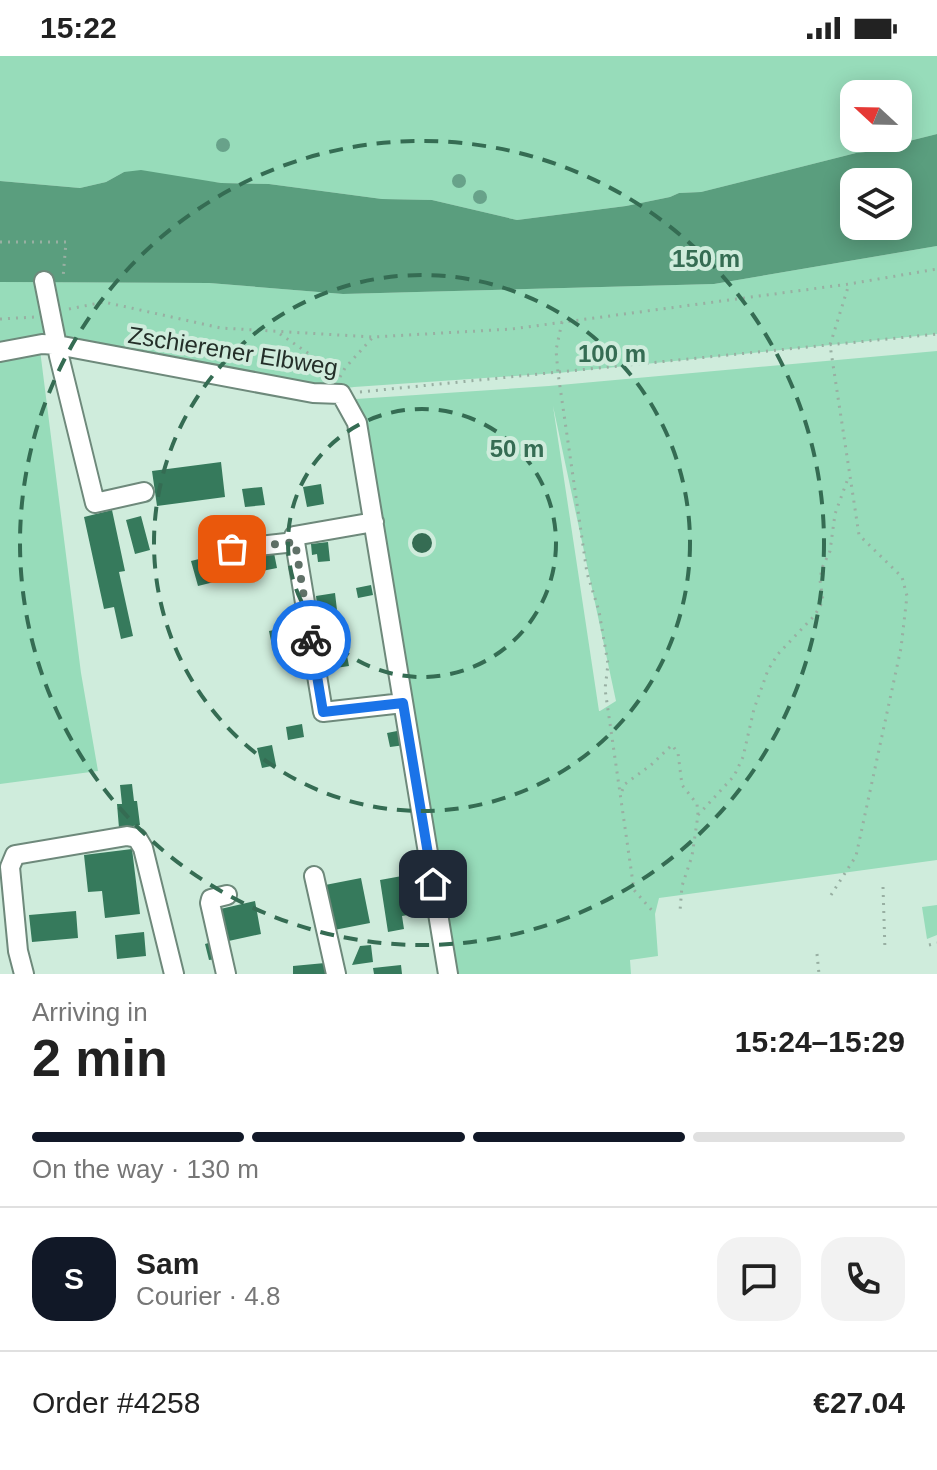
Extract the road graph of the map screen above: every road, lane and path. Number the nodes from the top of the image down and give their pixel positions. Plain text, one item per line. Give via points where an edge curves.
1 (0, 242) edge
2 (937, 269) edge
3 (53, 284) joint
4 (849, 284) junction
5 (52, 316) junction
6 (0, 319) edge
7 (563, 321) junction
8 (279, 333) junction
9 (937, 334) edge
10 (373, 337) junction
11 (57, 345) junction
12 (830, 345) junction
13 (0, 352) edge
14 (558, 373) junction
15 (341, 394) junction
16 (848, 477) junction
17 (144, 492) dead end
18 (374, 522) junction
19 (295, 542) junction
20 (232, 549) dead end
21 (403, 703) junction
22 (620, 794) junction
23 (698, 815) junction
24 (314, 876) dead end
25 (883, 887) dead end
26 (227, 895) dead end
27 (831, 895) dead end
28 (680, 911) dead end
29 (655, 914) dead end
30 (937, 943) edge
31 (929, 945) dead end
32 (885, 951) dead end
33 (817, 954) dead end
34 (24, 974) edge
35 (174, 974) edge
36 (226, 974) edge
37 (336, 974) edge
38 (448, 974) edge
39 (819, 974) edge

1 - 3 path via 66,242
2 - 4 path
3 - 5 street
4 - 7 path
4 - 12 path
5 - 6 path
5 - 8 path via 104,302 221,328
5 - 11 street
7 - 10 path
7 - 14 path via 556,350
8 - 10 path
8 - 10 path via 327,366 339,381
9 - 12 path, Zschierener Elbweg
11 - 13 street, Zschierener Elbweg
11 - 15 street, Zschierener Elbweg
11 - 17 street via 95,503
12 - 14 path, Zschierener Elbweg
12 - 16 path
14 - 15 path, Zschierener Elbweg
14 - 22 path via 587,573 608,664 605,689
15 - 18 street via 357,423
16 - 23 path via 822,568 823,601 768,670 734,776
16 - 27 path via 859,535 902,577 907,596 901,648 856,856
18 - 19 street via 294,536
18 - 21 street
19 - 20 street
19 - 21 street via 323,712
21 - 38 street
22 - 23 path via 672,745 682,785 697,804
22 - 29 path via 634,890
23 - 28 path
24 - 37 street
25 - 32 path
26 - 36 street via 210,903
30 - 31 path
33 - 39 path
34 - 35 street via 10,867 15,855 127,836 137,838 143,848

